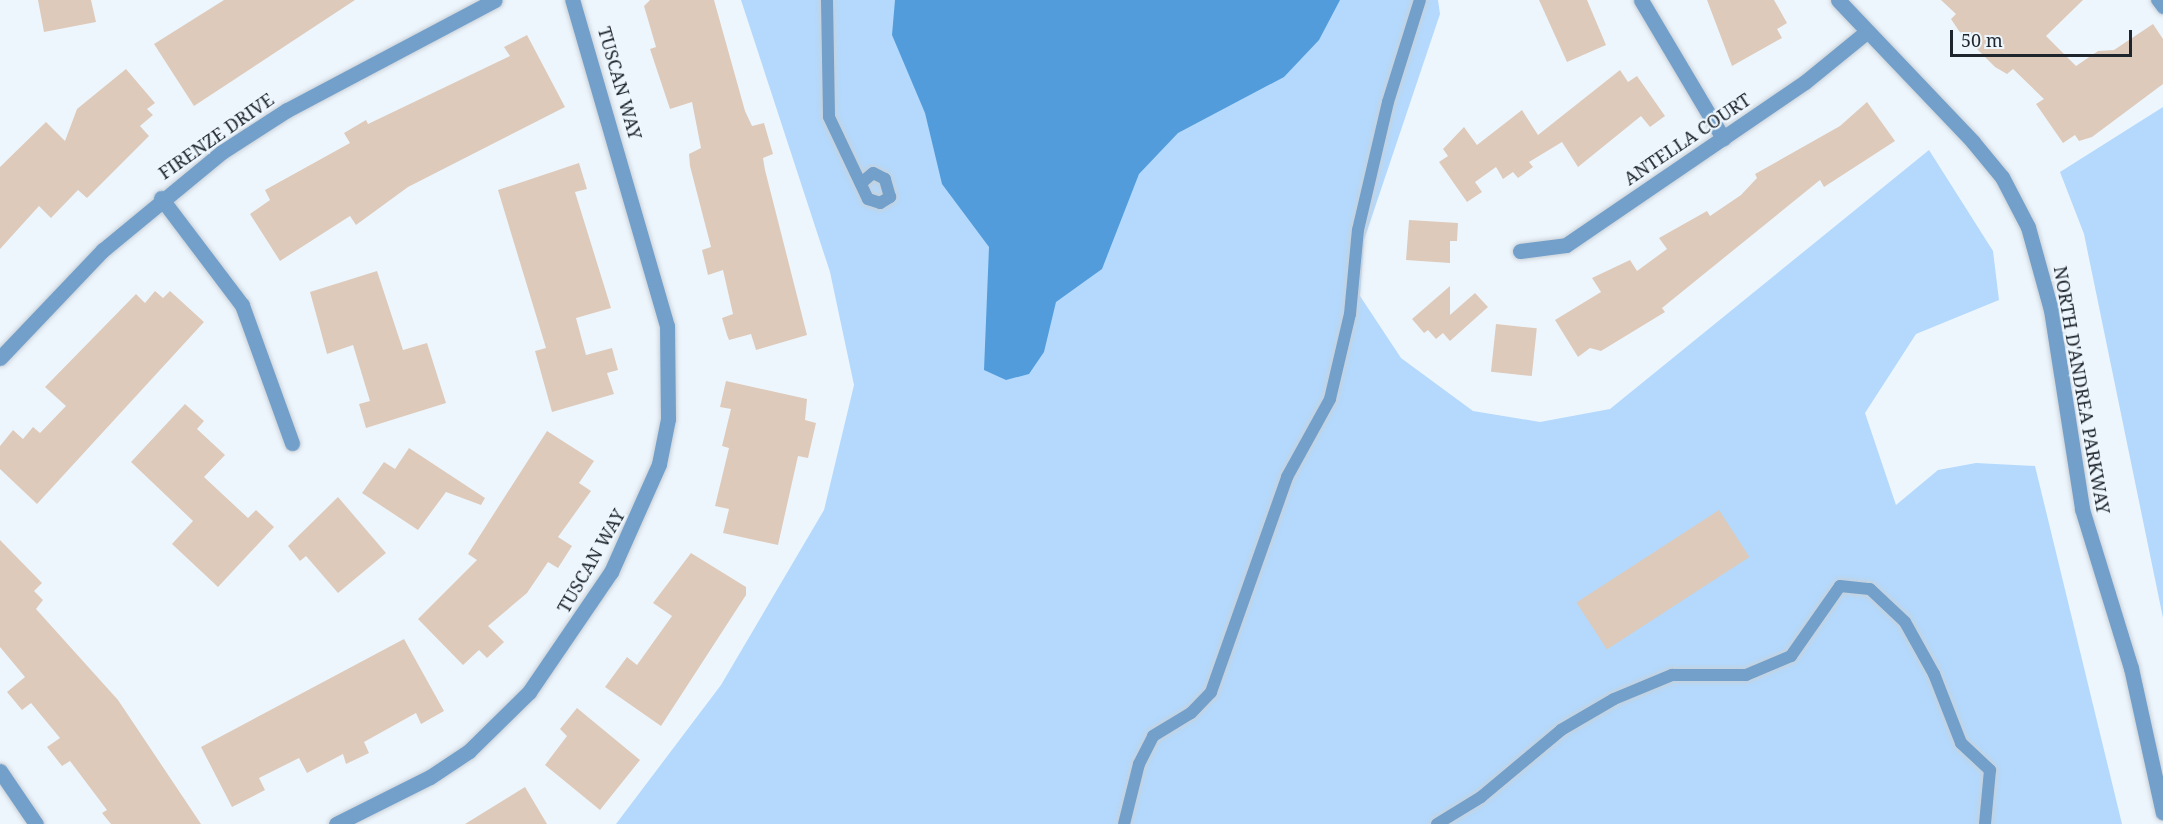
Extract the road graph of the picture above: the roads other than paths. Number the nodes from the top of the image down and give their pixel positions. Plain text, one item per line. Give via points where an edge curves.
1 (495, 0) edge
2 (572, 0) edge
3 (827, 0) edge
4 (1420, 0) edge
5 (1641, 0) edge
6 (1838, 0) edge
7 (2157, 0) edge
8 (2163, 8) edge
9 (1865, 33) junction
10 (1723, 138) junction
11 (861, 183) dead end
12 (161, 198) junction
13 (1520, 251) dead end
14 (0, 358) edge
15 (292, 443) dead end
16 (0, 771) edge
17 (2163, 813) edge
18 (36, 824) edge
19 (336, 824) edge
20 (1124, 824) edge
21 (1437, 824) edge
22 (1984, 824) edge

1 - 12 street, FIRENZE DRIVE via 287,110
2 - 19 street, TUSCAN WAY via 666,326 668,419 659,465 611,572 529,692 459,758
3 - 11 lane via 829,117
4 - 20 lane via 1388,102 1358,230 1350,314 1330,399 1287,477 1211,692 1191,712 1153,736 1139,764
5 - 10 street
6 - 9 street, NORTH D'ANDREA PARKWAY
7 - 8 lane
9 - 10 street, ANTELLA COURT
9 - 17 street, NORTH D'ANDREA PARKWAY via 1973,142 2002,177 2028,227 2051,310 2082,509 2131,668
10 - 13 street, ANTELLA COURT via 1566,245
12 - 14 street, FIRENZE DRIVE via 103,250
12 - 15 street via 242,305
16 - 18 street
21 - 22 lane via 1482,798 1561,730 1614,699 1672,675 1746,675 1791,656 1840,586 1870,589 1905,622 1934,674 1961,743 1990,770

